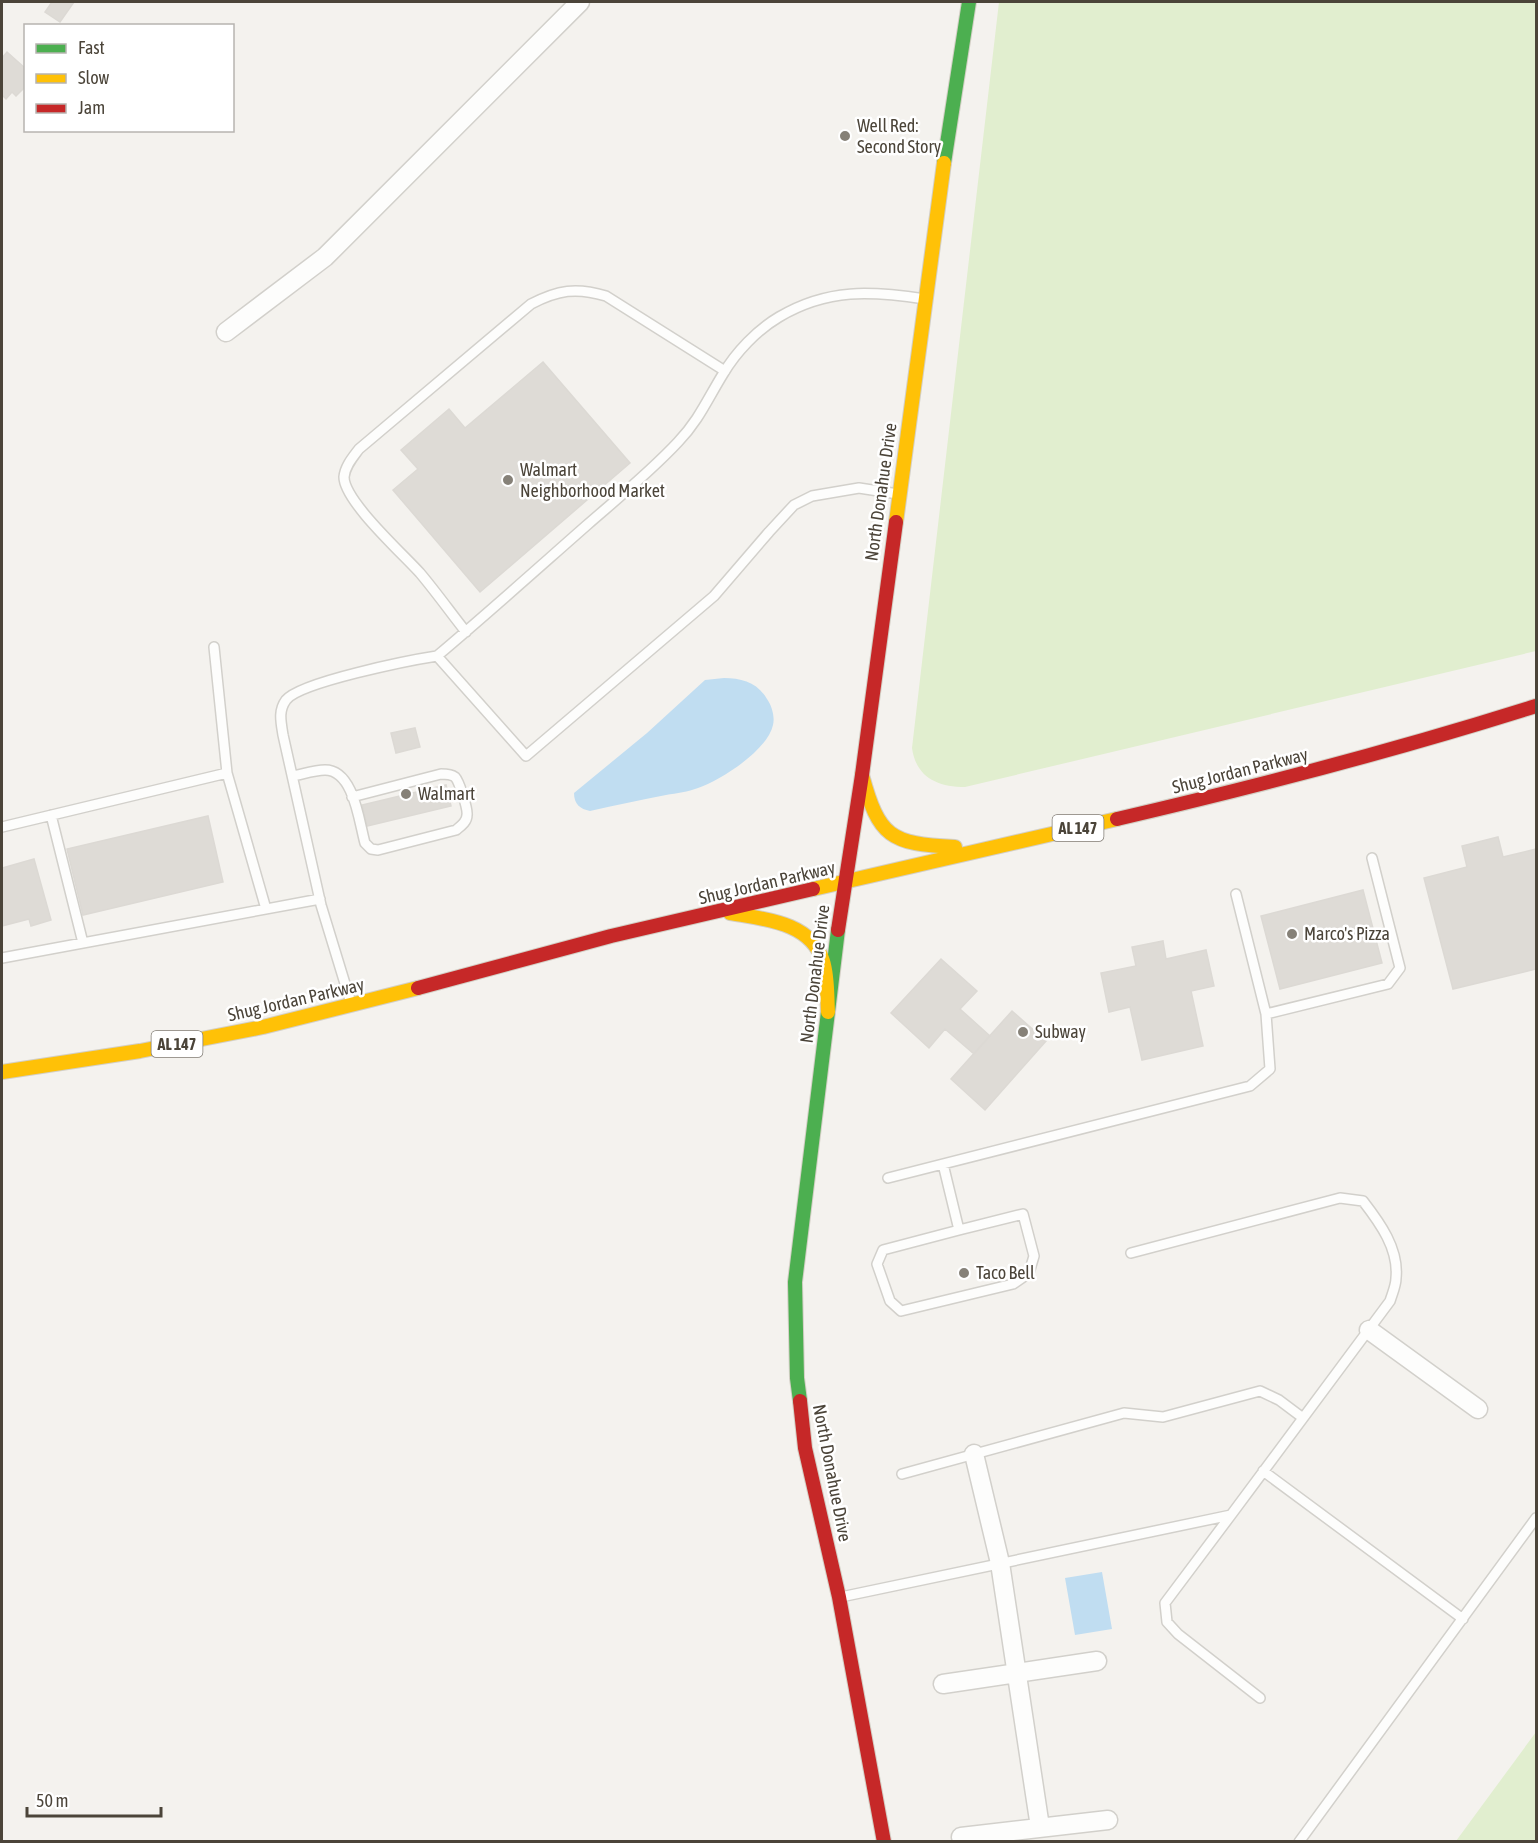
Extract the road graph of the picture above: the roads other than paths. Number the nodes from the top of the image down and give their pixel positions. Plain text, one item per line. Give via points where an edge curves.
1 (580, 2) edge
2 (969, 2) edge
3 (927, 299) junction
4 (226, 332) dead end
5 (724, 371) junction
6 (898, 494) junction
7 (466, 632) junction
8 (214, 647) dead end
9 (437, 656) junction
10 (1536, 706) edge
11 (227, 773) junction
12 (862, 775) junction
13 (293, 776) junction
14 (352, 797) junction
15 (51, 815) junction
16 (2, 827) edge
17 (986, 848) junction
18 (1372, 858) dead end
19 (844, 884) junction
20 (1236, 894) dead end
21 (320, 899) junction
22 (266, 909) junction
23 (722, 912) junction
24 (83, 943) junction
25 (2, 958) edge
26 (351, 1006) junction
27 (828, 1012) junction
28 (1266, 1014) junction
29 (2, 1072) edge
30 (943, 1164) junction
31 (888, 1178) dead end
32 (959, 1230) junction
33 (1131, 1253) dead end
34 (1369, 1330) junction
35 (1478, 1409) dead end
36 (1303, 1418) junction
37 (974, 1454) junction
38 (1263, 1471) junction
39 (902, 1474) dead end
40 (1231, 1515) junction
41 (1536, 1518) edge
42 (1000, 1563) junction
43 (838, 1597) junction
44 (1463, 1619) junction
45 (1096, 1660) dead end
46 (1017, 1674) junction
47 (943, 1683) dead end
48 (1260, 1698) dead end
49 (1108, 1820) dead end
50 (1040, 1827) junction
51 (961, 1837) dead end
52 (884, 1842) edge
53 (1299, 1842) edge

1 - 4 street via 325,257
2 - 3 main road, North Donahue Drive
3 - 5 lane via 877,292 840,294 804,304 755,334
3 - 6 main road, North Donahue Drive
5 - 7 lane via 701,415 679,442
5 - 7 lane via 606,296 579,290 551,294 531,304 359,448 344,476 347,489
6 - 9 lane via 859,488 812,496 794,506 714,596 526,756
6 - 12 main road, North Donahue Drive
7 - 9 lane
8 - 11 lane
9 - 13 lane via 401,661 297,690 286,700 279,715
10 - 17 main road, Shug Jordan Parkway / AL 147 via 1263,785
11 - 15 lane
11 - 22 lane
12 - 17 main road via 882,827 902,839 926,846
12 - 19 main road, North Donahue Drive
13 - 14 lane via 336,772 350,787
13 - 21 lane
14 - 14 lane via 448,774 459,784 468,814 464,825 456,830 371,849 365,843
15 - 16 lane
15 - 24 lane
17 - 19 main road, Shug Jordan Parkway / AL 147
18 - 28 lane via 1400,968 1388,984
19 - 23 main road, Shug Jordan Parkway / AL 147
19 - 27 main road, North Donahue Drive
20 - 28 lane
21 - 22 lane
21 - 26 lane
22 - 24 lane
23 - 26 main road, Shug Jordan Parkway / AL 147 via 611,936
23 - 27 main road via 791,926 806,934 817,945 823,962
24 - 25 lane
26 - 29 main road, Shug Jordan Parkway / AL 147 via 140,1051
27 - 43 main road, North Donahue Drive via 795,1282 797,1378 805,1448
28 - 30 lane via 1270,1069 1250,1086
30 - 31 lane
30 - 32 lane
32 - 32 lane via 1023,1214 1034,1256 1029,1273 1013,1284 901,1311 890,1301 877,1264 883,1250
33 - 34 lane via 1340,1198 1364,1201 1393,1250 1396,1278 1390,1301
34 - 35 street
34 - 36 lane
36 - 37 lane via 1260,1391 1163,1418 1124,1413
36 - 38 lane
37 - 39 lane
37 - 42 street
38 - 40 lane
38 - 44 lane
40 - 42 lane
40 - 48 lane via 1165,1603 1167,1622
41 - 44 lane
42 - 43 lane
42 - 46 street
43 - 52 main road, North Donahue Drive
44 - 53 lane
45 - 46 street
46 - 47 street
46 - 50 street
49 - 50 street
50 - 51 street

